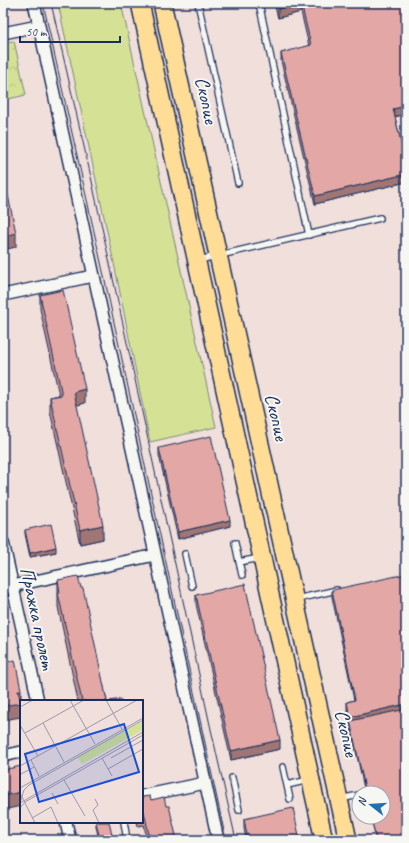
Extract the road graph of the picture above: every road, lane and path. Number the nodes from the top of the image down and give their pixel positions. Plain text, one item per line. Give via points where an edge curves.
1 (34, 3) edge
2 (140, 3) edge
3 (162, 3) edge
4 (198, 3) edge
5 (259, 3) edge
6 (38, 26) junction
7 (3, 33) edge
8 (238, 182) dead end
9 (380, 218) dead end
10 (309, 235) junction
11 (218, 255) junction
12 (197, 260) junction
13 (93, 276) junction
14 (3, 295) edge
15 (3, 542) edge
16 (235, 543) dead end
17 (185, 554) dead end
18 (155, 555) junction
19 (263, 557) junction
20 (239, 562) junction
21 (242, 575) dead end
22 (192, 586) dead end
23 (8, 587) edge
24 (341, 589) edge
25 (295, 600) junction
26 (38, 700) edge
27 (20, 752) edge
28 (3, 756) edge
29 (283, 767) dead end
30 (232, 778) dead end
31 (311, 780) junction
32 (205, 783) junction
33 (288, 785) junction
34 (143, 796) edge
35 (351, 797) edge
36 (290, 799) dead end
37 (339, 799) junction
38 (239, 810) dead end
39 (66, 823) edge
40 (124, 823) edge
41 (70, 840) edge
42 (127, 840) edge
43 (218, 840) edge
44 (324, 840) edge
45 (348, 840) edge

1 - 6 street
2 - 12 main road
3 - 11 main road, Скопие
4 - 8 lane
5 - 10 lane
6 - 7 street
6 - 13 street
9 - 10 lane
10 - 11 lane
11 - 12 lane
11 - 25 main road, Скопие
12 - 19 main road
13 - 14 street
13 - 18 street
15 - 23 street, Пражка пролет
16 - 20 lane
17 - 22 lane
18 - 23 street
18 - 32 street
19 - 20 lane
19 - 31 main road
20 - 21 lane
23 - 26 street, Пражка пролет
24 - 25 lane
25 - 37 main road, Скопие
27 - 28 street
29 - 33 lane
30 - 38 lane
31 - 33 lane
31 - 44 main road
32 - 34 street
32 - 43 street
33 - 36 lane
35 - 37 lane
37 - 45 main road, Скопие
39 - 41 street
40 - 42 lane

